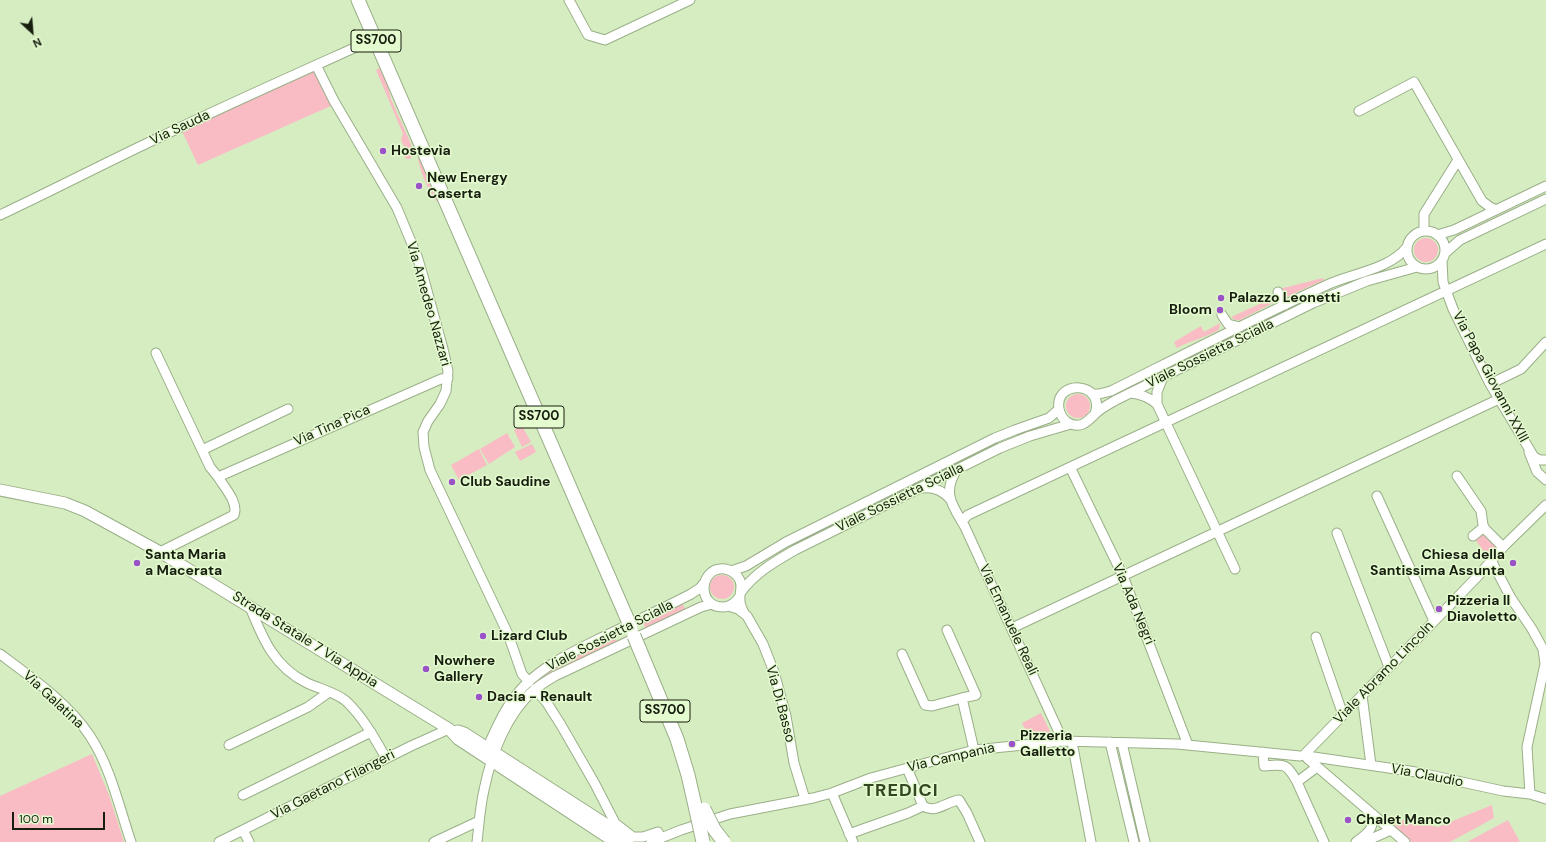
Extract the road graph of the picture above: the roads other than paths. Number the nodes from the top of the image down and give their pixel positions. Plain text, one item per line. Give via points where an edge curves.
1 (358, 0) edge
2 (569, 0) edge
3 (690, 0) edge
4 (386, 35) dead end
5 (316, 66) junction
6 (1359, 111) dead end
7 (1458, 160) junction
8 (1546, 186) edge
9 (1546, 199) edge
10 (1482, 201) junction
11 (1496, 210) junction
12 (0, 215) edge
13 (1480, 218) junction
14 (1424, 231) junction
15 (1437, 234) junction
16 (1546, 244) edge
17 (1407, 247) junction
18 (1444, 257) junction
19 (1421, 268) junction
20 (1444, 286) junction
21 (1279, 293) dead end
22 (1285, 305) junction
23 (1240, 327) junction
24 (1221, 336) junction
25 (1546, 342) edge
26 (156, 353) dead end
27 (1163, 377) junction
28 (448, 378) junction
29 (1490, 384) junction
30 (1130, 393) junction
31 (1092, 394) junction
32 (1499, 399) junction
33 (1157, 404) junction
34 (288, 409) dead end
35 (1059, 409) junction
36 (1095, 414) junction
37 (1165, 422) junction
38 (1071, 424) junction
39 (1528, 449) junction
40 (202, 450) junction
41 (1546, 460) edge
42 (1070, 467) junction
43 (956, 471) junction
44 (1457, 476) dead end
45 (1546, 476) edge
46 (218, 477) junction
47 (1546, 480) edge
48 (1546, 486) edge
49 (922, 488) junction
50 (0, 490) edge
51 (1377, 496) dead end
52 (951, 500) junction
53 (1546, 505) edge
54 (962, 521) junction
55 (1484, 527) junction
56 (1217, 532) junction
57 (1337, 533) dead end
58 (1473, 536) dead end
59 (1503, 547) junction
60 (160, 552) junction
61 (1492, 562) junction
62 (1235, 569) dead end
63 (731, 571) junction
64 (1123, 576) junction
65 (704, 583) junction
66 (740, 594) junction
67 (712, 604) junction
68 (728, 606) junction
69 (250, 607) junction
70 (744, 613) junction
71 (1434, 621) junction
72 (1012, 628) junction
73 (946, 630) dead end
74 (1316, 637) dead end
75 (0, 654) edge
76 (902, 654) dead end
77 (1389, 667) junction
78 (532, 685) junction
79 (329, 692) junction
80 (1362, 695) junction
81 (962, 698) junction
82 (1343, 715) junction
83 (451, 731) junction
84 (371, 732) junction
85 (1068, 742) junction
86 (1110, 742) junction
87 (1122, 743) junction
88 (229, 745) dead end
89 (1188, 745) junction
90 (974, 750) junction
91 (1263, 752) junction
92 (489, 754) junction
93 (1305, 756) junction
94 (386, 758) junction
95 (1371, 766) junction
96 (1317, 767) junction
97 (907, 768) junction
98 (1297, 782) junction
99 (832, 793) junction
100 (1530, 794) junction
101 (243, 795) dead end
102 (1546, 799) edge
103 (805, 800) junction
104 (923, 806) junction
105 (700, 809) junction
106 (608, 811) junction
107 (1371, 814) junction
108 (479, 821) junction
109 (601, 821) junction
110 (243, 830) junction
111 (1391, 830) junction
112 (660, 838) junction
113 (851, 838) edge
114 (445, 839) edge
115 (612, 841) edge
116 (131, 842) edge
117 (219, 842) edge
118 (249, 842) edge
119 (434, 842) edge
120 (477, 842) edge
121 (628, 842) edge
122 (651, 842) edge
123 (703, 842) edge
124 (724, 842) edge
125 (980, 842) edge
126 (1091, 842) edge
127 (1134, 842) edge
128 (1145, 842) edge
129 (1324, 842) edge
130 (1356, 842) edge
131 (1364, 842) edge
132 (1405, 842) edge

1 - 105 highway, SS700, bridge via 635,637 677,740
2 - 3 street via 588,35 605,40
4 - 5 street, Via Sauda, bridge
5 - 12 street, Via Sauda via 164,135
5 - 28 street, Via Amedeo Nazzari via 396,208 417,256 443,349
6 - 7 street via 1414,82
7 - 10 street
7 - 14 street via 1424,214
8 - 11 street
9 - 18 street, Viale Sossietta Scialla via 1460,240
10 - 11 street
10 - 13 street
11 - 13 street
13 - 15 street via 1449,232
14 - 15 street
14 - 17 street, Viale Sossietta Scialla via 1413,236
15 - 18 street via 1444,243
16 - 20 street
17 - 19 street via 1409,258
17 - 22 street, Viale Sossietta Scialla via 1388,263 1330,284
18 - 19 street, Viale Sossietta Scialla via 1433,268
18 - 20 street, Via Papa Giovanni XXIII
19 - 20 street
19 - 27 street, Viale Sossietta Scialla via 1383,276 1332,294
20 - 29 street, Via Papa Giovanni XXIII
20 - 37 street
21 - 22 street
22 - 23 street, Viale Sossietta Scialla
23 - 24 street, Viale Sossietta Scialla
23 - 24 street via 1231,326 1224,318 1226,328
24 - 31 street, Viale Sossietta Scialla via 1110,391
25 - 29 street via 1521,369
26 - 40 street
27 - 30 street, Viale Sossietta Scialla
27 - 33 street via 1157,392
28 - 46 street, Via Tina Pica
28 - 78 street, Via Amedeo Nazzari via 440,404 423,432 430,470 508,634 522,674
29 - 32 street, Via Papa Giovanni XXIII
30 - 33 street via 1147,396
30 - 36 street, Viale Sossietta Scialla
31 - 35 street, Viale Sossietta Scialla via 1079,387 1069,389 1061,397
31 - 36 street via 1096,403
32 - 39 street, Via Papa Giovanni XXIII
32 - 56 street
33 - 37 street
34 - 40 street
35 - 38 street via 1062,417
35 - 63 street, Viale Sossietta Scialla via 1049,418 996,438 786,542 746,566
36 - 38 street, Viale Sossietta Scialla via 1087,423
37 - 42 street
37 - 56 street
38 - 43 street, Viale Sossietta Scialla via 1019,440
39 - 41 street, Via Papa Giovanni XXIII via 1534,457
39 - 47 street, Via Papa Giovanni XXIII via 1537,472
40 - 46 street
42 - 54 street via 968,515
42 - 64 street, Via Ada Negri
43 - 49 street, Viale Sossietta Scialla
43 - 52 street, Via Emanuele Reali via 950,484
44 - 55 street via 1481,511
45 - 47 street
46 - 60 street via 234,502 234,515
47 - 48 street
49 - 52 street, Via Emanuele Reali via 938,489
49 - 66 street, Viale Sossietta Scialla via 782,557 753,577
50 - 60 main road, Strada Statale 7 Via Appia via 65,503 85,511
51 - 71 street
52 - 54 street, Via Emanuele Reali
53 - 59 street, Viale Abramo Lincoln
54 - 72 street, Via Emanuele Reali
55 - 58 street
55 - 59 street
56 - 62 street
56 - 64 street
57 - 77 street
59 - 61 street, Viale Abramo Lincoln
60 - 69 main road, Strada Statale 7 Via Appia
61 - 71 street, Viale Abramo Lincoln
61 - 100 street via 1543,650 1545,664 1527,747
63 - 65 street, Viale Sossietta Scialla via 713,571
63 - 66 street via 739,578
64 - 72 street
64 - 89 street, Via Ada Negri
65 - 67 street via 705,595
65 - 78 street, Viale Sossietta Scialla via 691,594 563,657 543,670
66 - 68 street, Viale Sossietta Scialla via 735,602
66 - 70 street, Via Di Basso
67 - 68 street, Viale Sossietta Scialla
67 - 78 street, Viale Sossietta Scialla
68 - 70 street
69 - 79 street via 265,641 280,663 301,680
69 - 83 main road, Strada Statale 7 Via Appia
70 - 103 street, Via Di Basso via 763,644 774,672
71 - 77 street, Viale Abramo Lincoln
72 - 85 street, Via Emanuele Reali
73 - 81 street via 976,695
74 - 82 street
75 - 116 street, Via Galatina via 58,701 90,736 108,772
76 - 81 street via 925,705 932,706
77 - 80 street, Viale Abramo Lincoln
78 - 92 street, Viale Sossietta Scialla via 527,697
78 - 106 street, Via Amedeo Nazzari via 561,725
79 - 84 street via 346,702
79 - 88 street via 308,708
80 - 82 street, Viale Abramo Lincoln
80 - 95 street
81 - 90 street
82 - 93 street, Viale Abramo Lincoln
83 - 92 main road, Strada Statale 7 Via Appia via 458,739
83 - 94 street, Via Gaetano Filangeri
84 - 94 street
84 - 101 street
85 - 86 street, Via Campania
85 - 90 street, Via Campania
85 - 126 street, Via Emanuele Reali
86 - 87 street, Via Campania
86 - 127 street
87 - 89 street, Via Campania
87 - 128 street
89 - 91 street, Via Campania
90 - 97 street, Via Campania
91 - 93 street, Via Campania
91 - 98 street via 1264,766 1286,766
92 - 108 street, Viale Sossietta Scialla
92 - 109 main road, Strada Statale 7 Via Appia
92 - 115 main road, Strada Statale 7 Via Appia
93 - 95 street, Via Claudio
93 - 96 street
94 - 110 street, Via Gaetano Filangeri
95 - 100 street, Via Claudio via 1416,772 1503,792
96 - 98 street
96 - 107 street
97 - 99 street, Via Campania
97 - 104 street
98 - 129 street
99 - 103 street, Via Campania
99 - 113 street
100 - 102 street, Via Claudio
103 - 112 street, Via Campania via 730,814
104 - 113 street
104 - 125 street via 934,810 959,800
105 - 123 highway, bridge
105 - 124 highway, bridge
106 - 109 street
106 - 112 street, Via Campania via 618,827 633,837 644,837 658,832
107 - 111 street
107 - 130 street via 1374,822 1370,830
108 - 114 street
108 - 120 street, Viale Sossietta Scialla
109 - 121 main road, Strada Statale 7 Via Appia
110 - 117 street, Via Gaetano Filangeri
110 - 118 street
111 - 131 street
111 - 132 street
112 - 122 street, Via Campania
114 - 119 street

